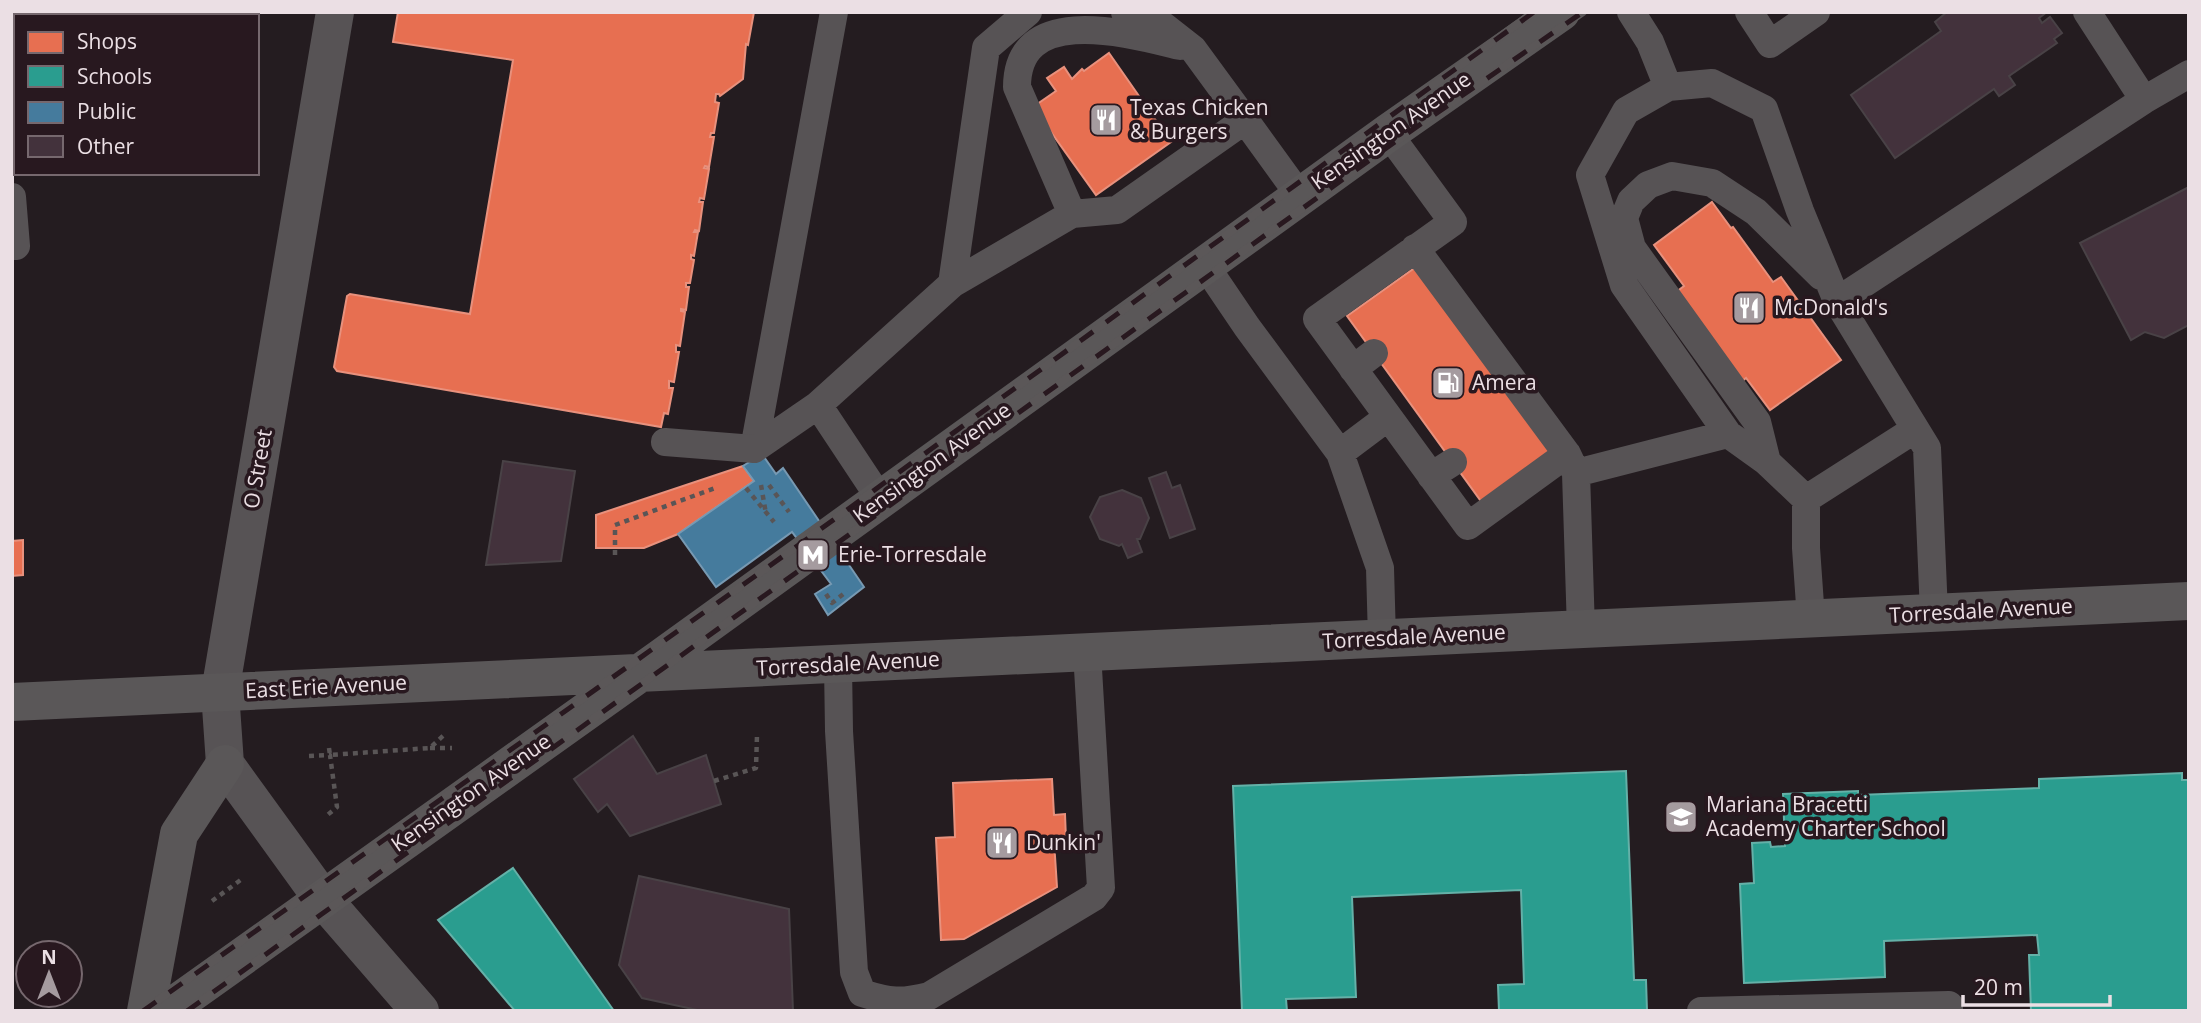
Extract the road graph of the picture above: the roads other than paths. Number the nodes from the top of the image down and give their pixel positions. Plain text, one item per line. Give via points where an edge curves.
1 (335, 12) edge
2 (834, 12) edge
3 (1028, 12) edge
4 (1125, 12) edge
5 (1561, 12) edge
6 (1631, 12) edge
7 (1749, 12) edge
8 (1816, 12) edge
9 (2087, 12) edge
10 (1193, 49) junction
11 (2189, 74) edge
12 (1668, 87) junction
13 (2144, 100) junction
14 (1245, 120) junction
15 (1388, 132) junction
16 (1300, 196) junction
17 (12, 197) edge
18 (1072, 214) junction
19 (12, 246) edge
20 (1415, 248) junction
21 (1205, 265) junction
22 (952, 284) junction
23 (1834, 293) junction
24 (818, 405) junction
25 (1388, 417) junction
26 (1914, 430) junction
27 (1728, 434) junction
28 (665, 442) dead end
29 (754, 449) junction
30 (1340, 453) junction
31 (1767, 462) junction
32 (1571, 463) junction
33 (1805, 499) junction
34 (881, 500) junction
35 (2189, 600) edge
36 (1934, 613) junction
37 (1811, 619) junction
38 (1581, 630) junction
39 (1382, 639) junction
40 (1087, 652) junction
41 (838, 664) junction
42 (640, 673) junction
43 (220, 692) junction
44 (12, 702) edge
45 (225, 764) junction
46 (322, 898) junction
47 (1701, 1010) edge
48 (146, 1011) edge
49 (166, 1011) edge
50 (419, 1011) edge
51 (1949, 1011) edge

1 - 43 street, O Street
2 - 29 lane
3 - 22 lane via 986,48
4 - 10 lane via 1156,20
5 - 15 main road, Kensington Avenue
6 - 12 lane via 1650,42
7 - 8 lane via 1770,44
9 - 13 lane
10 - 14 lane
10 - 18 lane via 1127,33 1076,29 1060,31 1026,51 1018,67 1017,87
11 - 13 lane
12 - 23 lane via 1713,83 1764,109
12 - 27 lane via 1626,111 1590,175 1624,285
13 - 23 lane
14 - 16 lane
14 - 18 lane via 1117,210
15 - 16 main road, Kensington Avenue
15 - 20 lane via 1453,222
16 - 21 main road, Kensington Avenue
17 - 19 lane via 16,246
18 - 22 lane
20 - 25 lane via 1317,319 1363,361
20 - 32 lane via 1526,409
21 - 30 lane
21 - 34 main road, Kensington Avenue
22 - 24 lane
23 - 26 lane
23 - 31 lane via 1756,212 1712,183 1672,176 1648,184 1631,201 1624,218 1632,248 1758,422
24 - 29 lane
24 - 34 lane
25 - 30 lane
25 - 32 lane via 1442,469 1468,526
26 - 33 lane
26 - 36 lane via 1927,448
27 - 31 lane
27 - 32 lane
28 - 29 lane
30 - 39 lane via 1380,568
31 - 33 lane
32 - 38 lane
33 - 37 lane
34 - 42 main road, Kensington Avenue
35 - 36 main road, Torresdale Avenue
36 - 37 main road, Torresdale Avenue
37 - 38 main road, Torresdale Avenue
38 - 39 main road, Torresdale Avenue
39 - 40 main road, Torresdale Avenue
40 - 41 main road, Torresdale Avenue
40 - 41 lane via 1101,888 1094,897 929,996 904,1002 862,993 854,972
41 - 42 main road, Torresdale Avenue
42 - 43 main road, East Erie Avenue
42 - 46 main road, Kensington Avenue
43 - 44 main road, East Erie Avenue
43 - 45 street, O Street
45 - 46 street
45 - 48 main road via 179,834
46 - 49 main road, Kensington Avenue
46 - 50 street
47 - 51 lane via 1949,1005

